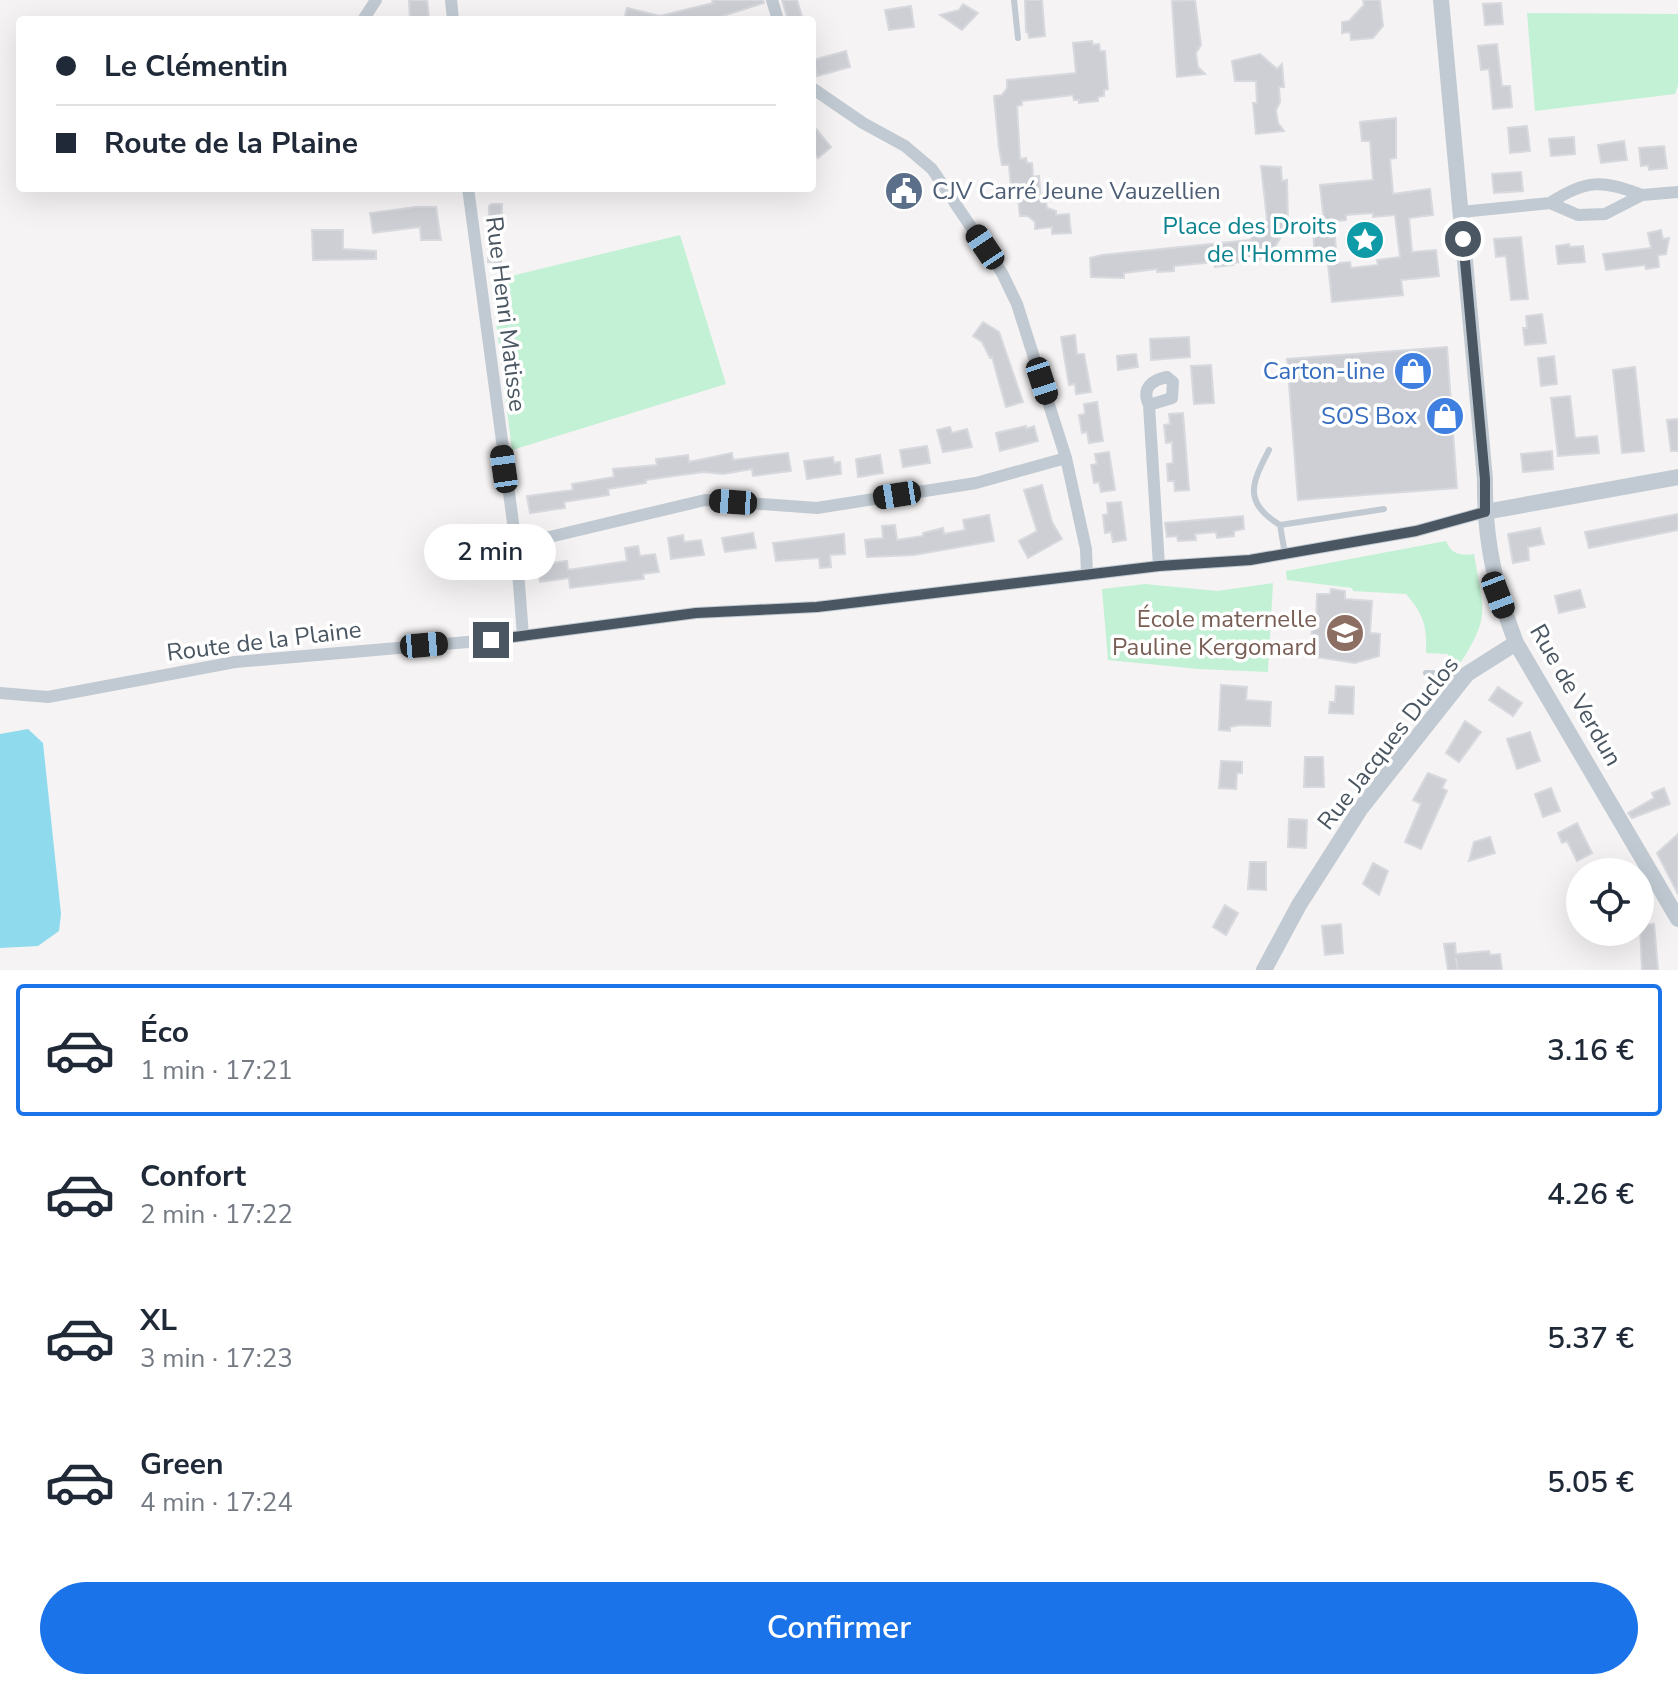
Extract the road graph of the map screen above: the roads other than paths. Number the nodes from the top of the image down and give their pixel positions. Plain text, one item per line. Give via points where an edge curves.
1 (1014, 0) edge
2 (1441, 0) edge
3 (1018, 38) dead end
4 (816, 91) edge
5 (469, 192) edge
6 (1678, 192) edge
7 (1642, 195) junction
8 (1550, 203) junction
9 (1461, 212) junction
10 (1149, 405) dead end
11 (1269, 450) dead end
12 (1066, 458) junction
13 (1678, 477) edge
14 (1384, 509) dead end
15 (1485, 512) junction
16 (1280, 525) junction
17 (516, 545) junction
18 (1285, 554) junction
19 (1159, 566) junction
20 (1087, 575) junction
21 (523, 636) junction
22 (1516, 643) junction
23 (1426, 673) dead end
24 (1467, 674) junction
25 (0, 693) edge
26 (1678, 919) edge
27 (1264, 970) edge

1 - 3 lane
2 - 9 street, Rue de Verdun
4 - 12 street via 932,169 1010,287
5 - 17 street, Rue Henri Matisse
6 - 7 street
7 - 8 street via 1605,214 1578,215
7 - 8 street via 1610,182 1595,183 1569,190
8 - 9 street
9 - 15 street, Rue de Verdun
10 - 19 street
11 - 16 lane via 1253,491 1257,505
12 - 17 street via 976,483 817,508 705,500
12 - 20 street
13 - 15 street
14 - 16 lane
15 - 18 street, Route de la Plaine via 1416,531
15 - 22 street, Rue de Verdun via 1498,595
16 - 18 lane
17 - 21 street, Rue Henri Matisse
18 - 19 street, Route de la Plaine
19 - 20 street, Route de la Plaine
20 - 21 street, Route de la Plaine via 817,607 696,613
21 - 25 street, Route de la Plaine via 235,662 48,697
22 - 24 street, Rue Jacques Duclos
22 - 26 street, Rue de Verdun
23 - 24 lane
24 - 27 street, Rue Jacques Duclos via 1361,808

